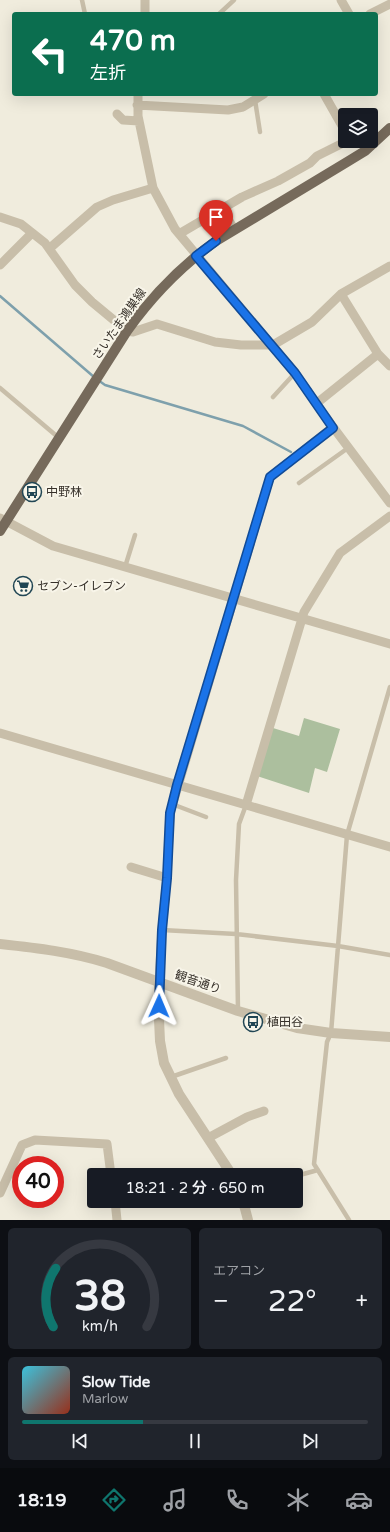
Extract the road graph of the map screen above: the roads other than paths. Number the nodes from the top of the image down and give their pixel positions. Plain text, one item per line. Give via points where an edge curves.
1 (82, 0) edge
2 (145, 0) edge
3 (234, 0) edge
4 (341, 0) edge
5 (390, 4) edge
6 (85, 12) edge
7 (145, 12) edge
8 (221, 12) edge
9 (347, 12) edge
10 (374, 12) edge
11 (138, 96) edge
12 (261, 96) edge
13 (325, 96) edge
14 (255, 100) junction
15 (137, 105) junction
16 (117, 114) dead end
17 (338, 119) edge
18 (139, 122) junction
19 (390, 128) edge
20 (260, 132) dead end
21 (338, 146) edge
22 (153, 188) junction
23 (222, 209) junction
24 (0, 217) edge
25 (234, 229) junction
26 (32, 233) junction
27 (179, 234) junction
28 (50, 248) junction
29 (196, 256) junction
30 (0, 265) edge
31 (390, 266) edge
32 (341, 294) junction
33 (127, 332) junction
34 (273, 345) junction
35 (378, 354) junction
36 (390, 366) edge
37 (295, 373) junction
38 (0, 388) edge
39 (272, 397) dead end
40 (317, 403) junction
41 (333, 428) junction
42 (59, 438) junction
43 (348, 448) junction
44 (299, 483) dead end
45 (390, 503) edge
46 (390, 516) edge
47 (3, 520) edge
48 (0, 530) edge
49 (135, 535) dead end
50 (125, 567) junction
51 (233, 598) junction
52 (302, 618) junction
53 (390, 644) edge
54 (390, 687) edge
55 (0, 733) edge
56 (177, 785) junction
57 (172, 804) junction
58 (246, 805) junction
59 (206, 817) dead end
60 (347, 835) junction
61 (390, 847) edge
62 (132, 867) dead end
63 (167, 878) junction
64 (162, 930) junction
65 (236, 934) junction
66 (0, 944) edge
67 (338, 946) junction
68 (390, 955) edge
69 (160, 983) junction
70 (238, 1011) junction
71 (331, 1033) junction
72 (390, 1037) edge
73 (226, 1058) dead end
74 (170, 1077) junction
75 (264, 1111) dead end
76 (208, 1138) junction
77 (110, 1168) edge
78 (227, 1168) edge
79 (318, 1170) junction
80 (303, 1174) edge
81 (0, 1193) edge
82 (116, 1208) edge
83 (245, 1208) edge
84 (118, 1220) edge
85 (248, 1220) edge
86 (349, 1220) edge

1 - 6 lane
2 - 7 street
3 - 8 lane
4 - 9 street
5 - 10 street
11 - 15 street
12 - 14 street
13 - 17 street
14 - 15 street via 243,107 228,110
14 - 20 lane
15 - 18 street
16 - 18 street via 123,120
18 - 22 street
19 - 25 main road, さいたま鴻巣線 via 365,151
21 - 23 street via 278,181
22 - 27 street
22 - 28 street via 97,207
23 - 25 street
23 - 27 street
24 - 26 street via 20,224
25 - 29 main road, さいたま鴻巣線
26 - 28 street
26 - 30 street
27 - 29 street
28 - 33 street via 75,285
29 - 33 main road, さいたま鴻巣線 via 156,294
29 - 34 street
31 - 32 street
32 - 34 street via 312,322
32 - 35 street
33 - 34 street via 157,324 215,342
33 - 42 main road, さいたま鴻巣線
34 - 37 street
35 - 36 street
35 - 40 street
37 - 39 lane
37 - 40 street
38 - 42 lane
40 - 41 street
41 - 43 street
41 - 51 street via 270,477
42 - 47 main road, さいたま鴻巣線
43 - 44 lane
43 - 45 street
46 - 52 street via 340,553
47 - 48 main road, さいたま鴻巣線
47 - 50 street via 53,546
49 - 50 lane
50 - 51 street
51 - 52 street
51 - 56 street
52 - 53 street
52 - 58 street
54 - 60 lane
55 - 56 street
56 - 57 street
56 - 58 street
57 - 59 lane
57 - 63 street
58 - 60 street
58 - 65 lane via 239,824
60 - 61 street
60 - 67 lane
62 - 63 street
63 - 64 street
64 - 65 lane
64 - 69 street
65 - 67 lane
65 - 70 lane
66 - 69 street, 観音通り via 85,956
67 - 68 lane
67 - 71 lane
69 - 70 street, 観音通り
69 - 74 street via 160,1042 164,1064
70 - 71 street, 観音通り via 297,1028
71 - 72 street, 観音通り
71 - 79 lane via 327,1042 319,1109 314,1164
73 - 74 lane
74 - 76 street
75 - 76 street
76 - 78 street
77 - 81 street via 107,1144 34,1140 22,1145
79 - 80 lane
79 - 86 lane
82 - 84 street
83 - 85 street

